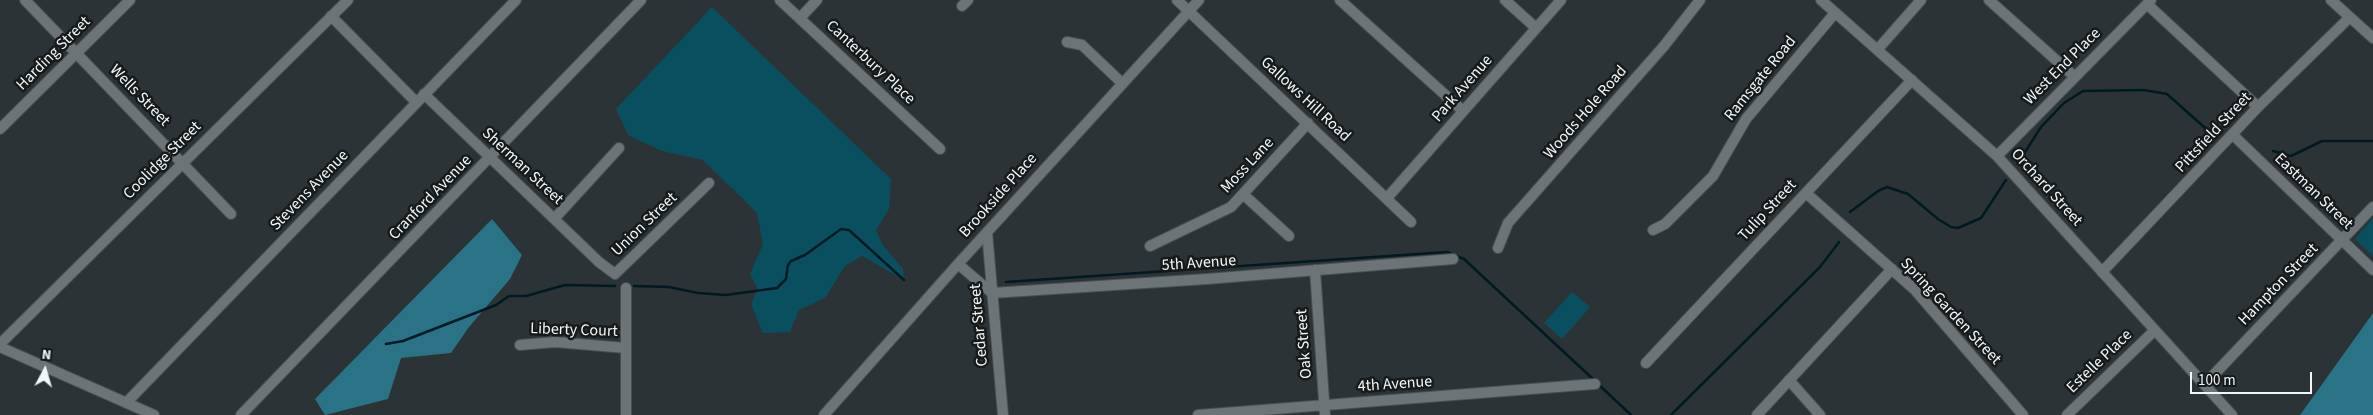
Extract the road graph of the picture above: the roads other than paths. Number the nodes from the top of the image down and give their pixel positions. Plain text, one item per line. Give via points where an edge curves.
1 (25, 0) edge
2 (130, 0) edge
3 (348, 0) edge
4 (516, 0) edge
5 (641, 0) edge
6 (780, 0) edge
7 (816, 0) edge
8 (1177, 0) edge
9 (1199, 0) edge
10 (1340, 0) edge
11 (1505, 0) edge
12 (1561, 0) edge
13 (1700, 0) edge
14 (1821, 0) edge
15 (1921, 0) edge
16 (1990, 0) edge
17 (2331, 0) edge
18 (2149, 2) edge
19 (1189, 10) junction
20 (1835, 13) junction
21 (331, 16) junction
22 (2350, 17) junction
23 (800, 18) junction
24 (1536, 28) junction
25 (2373, 38) edge
26 (1067, 42) dead end
27 (1878, 49) junction
28 (76, 53) junction
29 (2076, 77) junction
30 (1912, 80) junction
31 (1122, 82) junction
32 (424, 94) junction
33 (416, 102) junction
34 (2258, 107) junction
35 (1463, 111) junction
36 (1308, 123) junction
37 (0, 129) edge
38 (2233, 135) junction
39 (619, 148) dead end
40 (940, 149) dead end
41 (1997, 156) junction
42 (491, 158) junction
43 (183, 162) junction
44 (709, 183) dead end
45 (1806, 193) junction
46 (1244, 196) junction
47 (1386, 198) junction
48 (2373, 206) edge
49 (231, 214) dead end
50 (555, 218) junction
51 (1411, 222) dead end
52 (1653, 230) dead end
53 (987, 232) junction
54 (1289, 236) dead end
55 (2343, 240) junction
56 (1150, 246) dead end
57 (1498, 248) dead end
58 (1453, 259) dead end
59 (599, 262) joint
60 (958, 264) junction
61 (1892, 269) junction
62 (1315, 270) junction
63 (2373, 270) edge
64 (2102, 272) junction
65 (626, 288) dead end
66 (992, 293) junction
67 (2155, 330) junction
68 (0, 345) edge
69 (520, 345) dead end
70 (626, 348) junction
71 (1646, 363) dead end
72 (1789, 380) junction
73 (1595, 384) dead end
74 (2205, 384) junction
75 (126, 403) junction
76 (1324, 410) edge
77 (154, 415) edge
78 (241, 415) edge
79 (626, 415) edge
80 (824, 415) edge
81 (1004, 415) edge
82 (1198, 415) edge
83 (1757, 415) edge
84 (1820, 415) edge
85 (2023, 415) edge
86 (2067, 415) edge
87 (2232, 415) edge

1 - 28 street, Wells Street
2 - 28 street, Harding Street
3 - 21 street, Coolidge Street
4 - 32 street, Stevens Avenue
5 - 42 street, Cranford Avenue
6 - 23 street, Canterbury Place
7 - 23 street
8 - 19 street, Gallows Hill Road
9 - 19 street, Brookside Place
10 - 35 street
11 - 24 street
12 - 24 street, Park Avenue
13 - 57 street, Woods Hole Road via 1664,46 1508,223
14 - 20 street, Orchard Street
15 - 27 street
16 - 29 street
17 - 22 street
18 - 29 street, West End Place
18 - 34 street
19 - 31 street, Brookside Place
19 - 36 street, Gallows Hill Road
20 - 27 street, Orchard Street
20 - 52 street, Ramsgate Road via 1746,119 1713,176 1665,224
21 - 33 street
21 - 43 street, Coolidge Street
22 - 25 street
22 - 34 street, Pittsfield Street
23 - 40 street, Canterbury Place
24 - 35 street, Park Avenue
26 - 31 street via 1082,45
27 - 30 street, Orchard Street
28 - 37 street, Harding Street
28 - 43 street, Wells Street
29 - 41 street, West End Place
30 - 41 street, Orchard Street
30 - 45 street, Tulip Street
31 - 53 street, Brookside Place
32 - 33 street, Stevens Avenue
32 - 42 street, Sherman Street
33 - 75 street, Stevens Avenue
34 - 38 street, Pittsfield Street
35 - 47 street, Park Avenue
36 - 46 street, Moss Lane
36 - 47 street, Gallows Hill Road
38 - 55 street, Eastman Street
38 - 64 street, Pittsfield Street
39 - 50 street
41 - 64 street, Orchard Street
42 - 50 street, Sherman Street
42 - 78 street, Cranford Avenue
43 - 49 street, Wells Street
43 - 68 street, Coolidge Street
44 - 59 street, Union Street via 615,274
45 - 61 street, Spring Garden Street
45 - 71 street, Tulip Street
46 - 54 street
46 - 56 street, Moss Lane via 1216,216
47 - 51 street, Gallows Hill Road
48 - 55 street, Hampton Street
50 - 59 street, Sherman Street
53 - 60 street, Brookside Place
53 - 66 street, Cedar Street
55 - 63 street, Eastman Street
55 - 74 street, Hampton Street
58 - 62 street, 5th Avenue
60 - 66 street
60 - 80 street, Brookside Place
61 - 72 street
61 - 85 street, Spring Garden Street via 1915,290
62 - 66 street, 5th Avenue
62 - 76 street, Oak Street
64 - 67 street, Orchard Street
65 - 70 street
66 - 81 street, Cedar Street
67 - 74 street, Orchard Street
67 - 86 street, Estelle Place
68 - 75 street
69 - 70 street, Liberty Court via 555,342
70 - 79 street
72 - 83 street
72 - 84 street
73 - 76 street, 4th Avenue
74 - 87 street, Orchard Street
75 - 77 street
76 - 82 street, 4th Avenue

